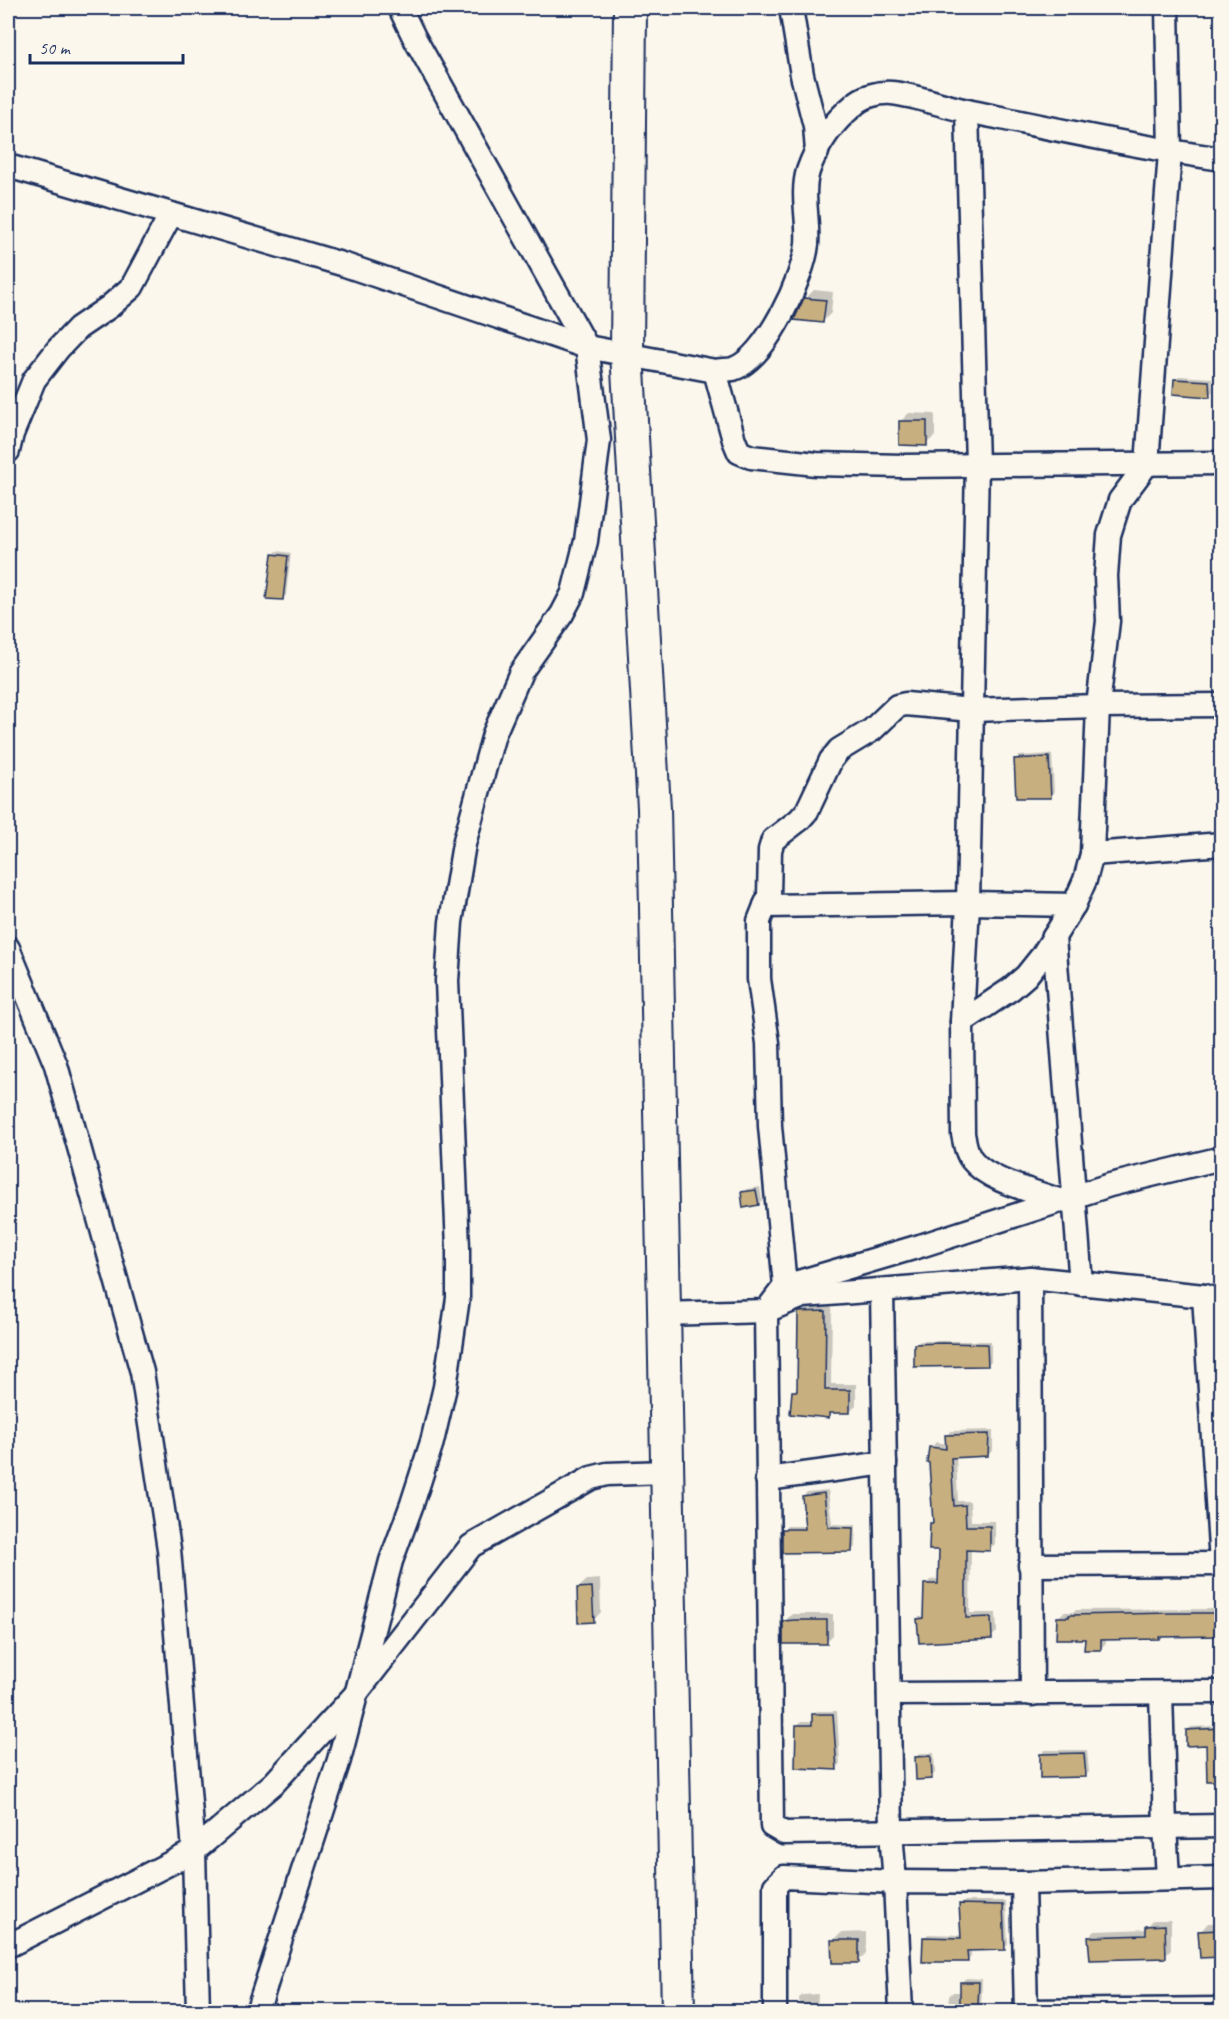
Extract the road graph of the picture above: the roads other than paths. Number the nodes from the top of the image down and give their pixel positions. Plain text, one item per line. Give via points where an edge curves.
1 (400, 8) edge
2 (630, 8) edge
3 (791, 8) edge
4 (1167, 8) edge
5 (967, 111) junction
6 (817, 152) junction
7 (1170, 152) junction
8 (1221, 159) edge
9 (8, 166) edge
10 (171, 214) junction
11 (587, 347) junction
12 (627, 353) junction
13 (715, 371) junction
14 (8, 451) edge
15 (1221, 463) edge
16 (977, 464) junction
17 (1147, 464) junction
18 (1221, 705) edge
19 (1098, 706) junction
20 (972, 710) junction
21 (1221, 844) edge
22 (1092, 854) junction
23 (968, 903) junction
24 (1074, 905) junction
25 (765, 906) junction
26 (1054, 937) junction
27 (8, 948) edge
28 (962, 1022) junction
29 (1221, 1158) edge
30 (1068, 1198) junction
31 (1030, 1278) junction
32 (1081, 1284) junction
33 (785, 1286) junction
34 (882, 1290) junction
35 (1212, 1299) edge
36 (766, 1311) junction
37 (663, 1314) junction
38 (885, 1464) junction
39 (666, 1472) junction
40 (767, 1479) junction
41 (1221, 1564) edge
42 (1030, 1565) junction
43 (1221, 1692) edge
44 (1161, 1693) junction
45 (889, 1694) junction
46 (1032, 1694) junction
47 (356, 1695) junction
48 (1164, 1826) junction
49 (1221, 1826) edge
50 (891, 1832) junction
51 (194, 1851) junction
52 (1168, 1878) junction
53 (1221, 1878) edge
54 (895, 1882) junction
55 (1023, 1883) junction
56 (8, 1946) edge
57 (1212, 2010) edge
58 (1026, 2011) edge
59 (198, 2012) edge
60 (257, 2012) edge
61 (678, 2012) edge
62 (775, 2012) edge
63 (901, 2012) edge

1 - 11 street
2 - 12 main road
3 - 6 street
4 - 7 street
5 - 6 street via 892,93 875,94 856,102 834,123
5 - 7 street
5 - 16 street
6 - 13 street via 808,172 805,194 807,246 789,303 750,359 734,369
7 - 8 street
7 - 17 street
9 - 10 street
10 - 11 street via 345,265
10 - 14 street via 132,287 78,328 34,380
11 - 12 street
11 - 47 street via 598,440 586,542 573,593 521,672 494,734 462,855 451,922 447,981 458,1248 453,1339 432,1442 391,1561
12 - 13 street
12 - 37 main road via 654,808
13 - 16 street via 736,446 751,458 826,464
15 - 17 street
16 - 17 street
16 - 20 street
17 - 19 street via 1120,500 1108,535 1108,621
18 - 19 street
19 - 20 street
19 - 22 street
20 - 23 street
20 - 25 street via 897,706 872,730 839,750 807,811 773,840
21 - 22 street
22 - 24 street
23 - 24 street
23 - 25 street
23 - 28 street
24 - 26 street
25 - 33 street via 759,921 759,979 768,1043 770,1126
26 - 28 street via 1026,976
26 - 30 street
27 - 51 street via 56,1065 142,1372 169,1549
28 - 30 street via 963,1134 971,1160 986,1173
29 - 30 street
30 - 32 street
30 - 33 street
31 - 32 street
31 - 34 street
31 - 42 street
32 - 35 street
33 - 36 street
34 - 36 street via 803,1296
34 - 38 street
35 - 41 street
36 - 37 street
36 - 40 street
37 - 39 main road
38 - 40 street
38 - 45 street
39 - 47 street via 591,1478 471,1546
39 - 61 main road
40 - 50 street via 772,1826 784,1833
41 - 42 street
42 - 46 street
43 - 44 street
44 - 46 street
44 - 48 street
45 - 46 street
45 - 50 street
47 - 51 street via 274,1783
47 - 60 street via 339,1760
48 - 49 street
48 - 50 street
48 - 52 street
50 - 54 street
51 - 56 street
51 - 59 street
52 - 53 street
52 - 55 street
54 - 55 street
54 - 62 street via 784,1877 779,1881 775,1886
54 - 63 street
55 - 58 street
57 - 58 street

